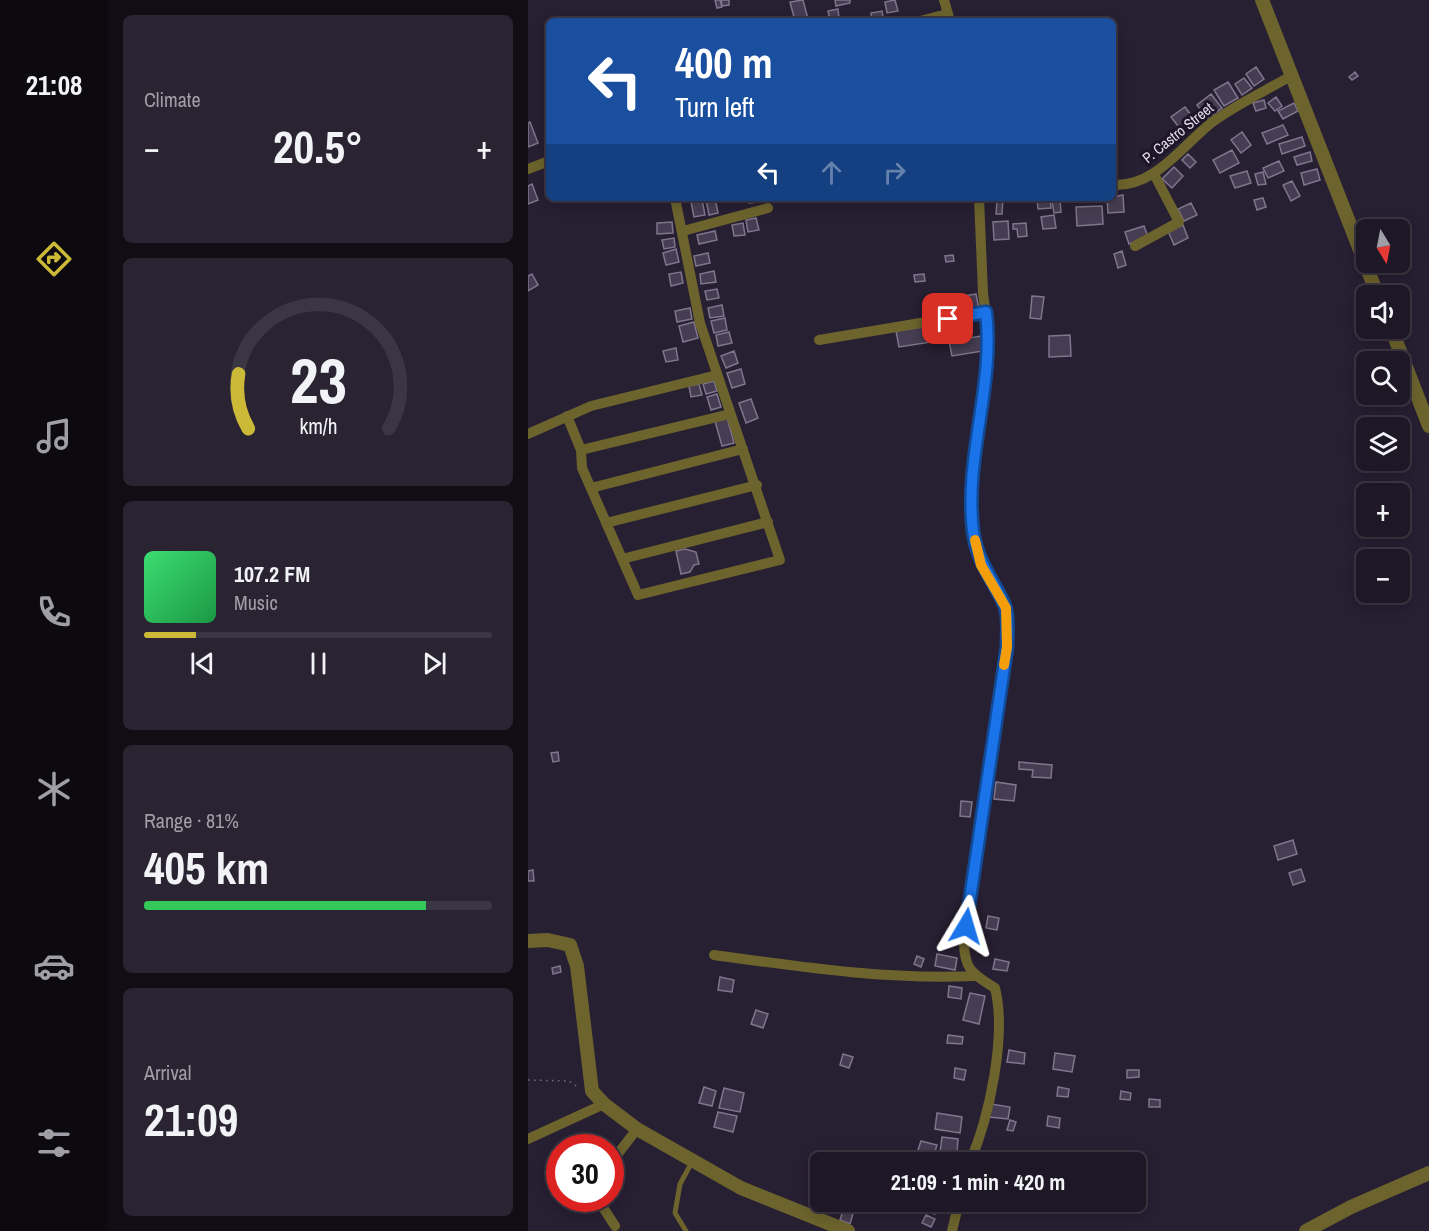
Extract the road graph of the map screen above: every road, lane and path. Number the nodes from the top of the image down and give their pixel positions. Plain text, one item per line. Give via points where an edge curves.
1 (944, 0) edge
2 (1262, 0) edge
3 (948, 17) edge
4 (1291, 76) junction
5 (546, 162) edge
6 (528, 168) edge
7 (1154, 174) junction
8 (1116, 185) edge
9 (676, 201) edge
10 (979, 201) edge
11 (768, 208) dead end
12 (683, 231) junction
13 (1135, 246) dead end
14 (1374, 285) edge
15 (986, 312) junction
16 (1395, 339) edge
17 (819, 340) dead end
18 (717, 375) junction
19 (730, 414) junction
20 (567, 416) junction
21 (1429, 426) edge
22 (528, 434) edge
23 (743, 449) junction
24 (581, 450) junction
25 (757, 485) junction
26 (591, 488) junction
27 (768, 522) junction
28 (606, 523) junction
29 (622, 559) junction
30 (528, 941) edge
31 (714, 955) dead end
32 (975, 976) junction
33 (528, 1080) edge
34 (586, 1093) dead end
35 (604, 1104) junction
36 (637, 1129) junction
37 (528, 1139) edge
38 (624, 1146) edge
39 (974, 1152) edge
40 (693, 1159) junction
41 (1429, 1173) edge
42 (606, 1212) edge
43 (956, 1212) edge
44 (615, 1226) dead end
45 (686, 1231) edge
46 (848, 1231) edge
47 (951, 1231) edge
48 (1306, 1231) edge

1 - 3 street
2 - 4 street
4 - 7 street, P. Castro Street via 1212,122
4 - 14 street
5 - 6 street
7 - 8 street, P. Castro Street via 1128,186
7 - 13 street via 1179,222
9 - 12 street
10 - 15 street
11 - 12 street
12 - 18 street via 700,323
15 - 17 street
15 - 32 street via 989,339 973,478 973,531 981,565 1006,608 1007,647 964,942 967,966
16 - 21 street
18 - 19 street
18 - 20 street via 591,406
19 - 23 street
19 - 24 street
20 - 22 street
20 - 24 street
23 - 25 street
23 - 26 street
24 - 26 street via 582,468
25 - 27 street
25 - 28 street
26 - 28 street
27 - 29 street
27 - 29 street via 780,560 638,595
28 - 29 street
30 - 35 street via 570,945 577,966 592,1091
31 - 32 street via 832,971 937,978
32 - 39 street via 995,988 999,1003 993,1086
33 - 34 path via 568,1081
35 - 36 street
35 - 37 street
36 - 38 street
36 - 40 street
40 - 45 lane via 680,1185 675,1213
40 - 46 street via 741,1188
41 - 48 street
42 - 44 street
43 - 47 street

